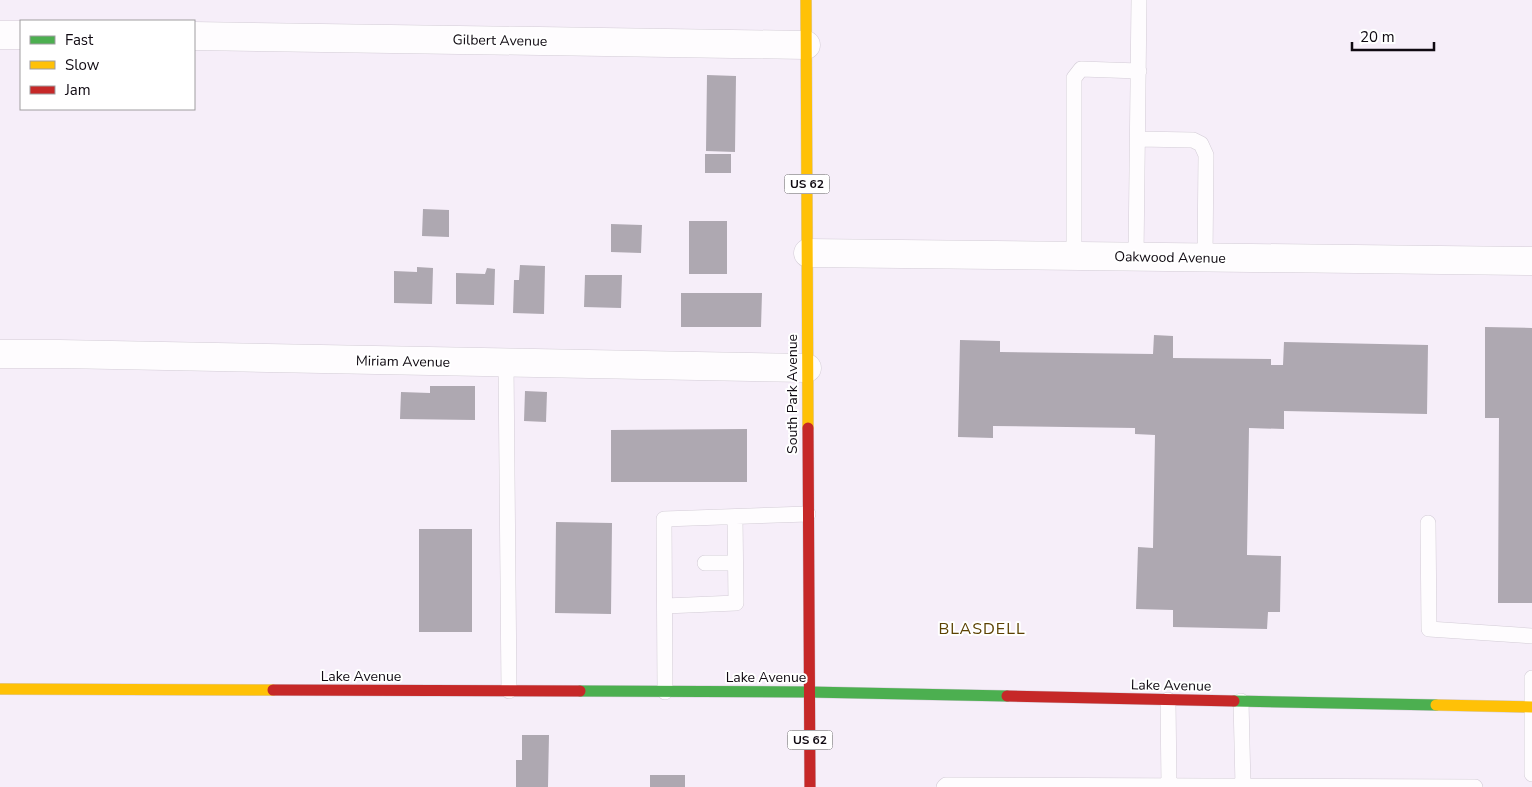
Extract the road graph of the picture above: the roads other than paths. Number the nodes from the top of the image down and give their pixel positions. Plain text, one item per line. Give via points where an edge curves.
1 (806, 0) edge
2 (1139, 0) edge
3 (0, 35) edge
4 (20, 35) edge
5 (195, 36) edge
6 (806, 45) junction
7 (1138, 71) junction
8 (1138, 139) junction
9 (808, 253) junction
10 (1074, 256) junction
11 (1136, 257) junction
12 (1205, 258) junction
13 (1532, 261) edge
14 (0, 354) edge
15 (506, 363) junction
16 (807, 368) junction
17 (808, 514) junction
18 (736, 517) junction
19 (1428, 523) dead end
20 (705, 563) dead end
21 (736, 563) junction
22 (665, 606) junction
23 (1532, 636) edge
24 (1532, 678) edge
25 (0, 688) edge
26 (509, 691) junction
27 (665, 692) junction
28 (809, 692) junction
29 (1168, 700) junction
30 (1241, 701) junction
31 (1532, 707) edge
32 (1532, 774) edge
33 (1169, 786) edge
34 (1243, 786) edge
35 (810, 787) edge
36 (944, 787) edge
37 (1212, 787) edge
38 (1475, 787) edge

1 - 6 street, South Park Avenue / US 62
2 - 7 lane
3 - 4 street
5 - 6 street, Gilbert Avenue
6 - 9 street, South Park Avenue / US 62
7 - 8 lane
7 - 10 lane via 1081,69 1074,78
8 - 11 lane
8 - 12 lane via 1193,140 1201,144 1206,155
9 - 10 street, Oakwood Avenue
9 - 16 street, South Park Avenue / US 62
10 - 11 street, Oakwood Avenue
11 - 12 street, Oakwood Avenue
12 - 13 street, Oakwood Avenue
14 - 15 street, Miriam Avenue
15 - 16 street, Miriam Avenue
15 - 26 lane
16 - 17 street, South Park Avenue / US 62
17 - 18 lane
17 - 28 street, South Park Avenue / US 62
18 - 21 lane
18 - 22 lane via 664,519 670,564
19 - 23 lane via 1429,629
20 - 21 lane
21 - 22 lane via 736,603
22 - 27 lane
24 - 31 lane
25 - 26 street, Lake Avenue
26 - 27 street, Lake Avenue
27 - 28 street, Lake Avenue
28 - 29 street, Lake Avenue
28 - 35 street, South Park Avenue / US 62
29 - 30 street, Lake Avenue
29 - 33 lane
30 - 31 street, Lake Avenue
30 - 34 lane
31 - 32 lane
33 - 36 lane
33 - 37 lane
34 - 37 lane
34 - 38 lane

